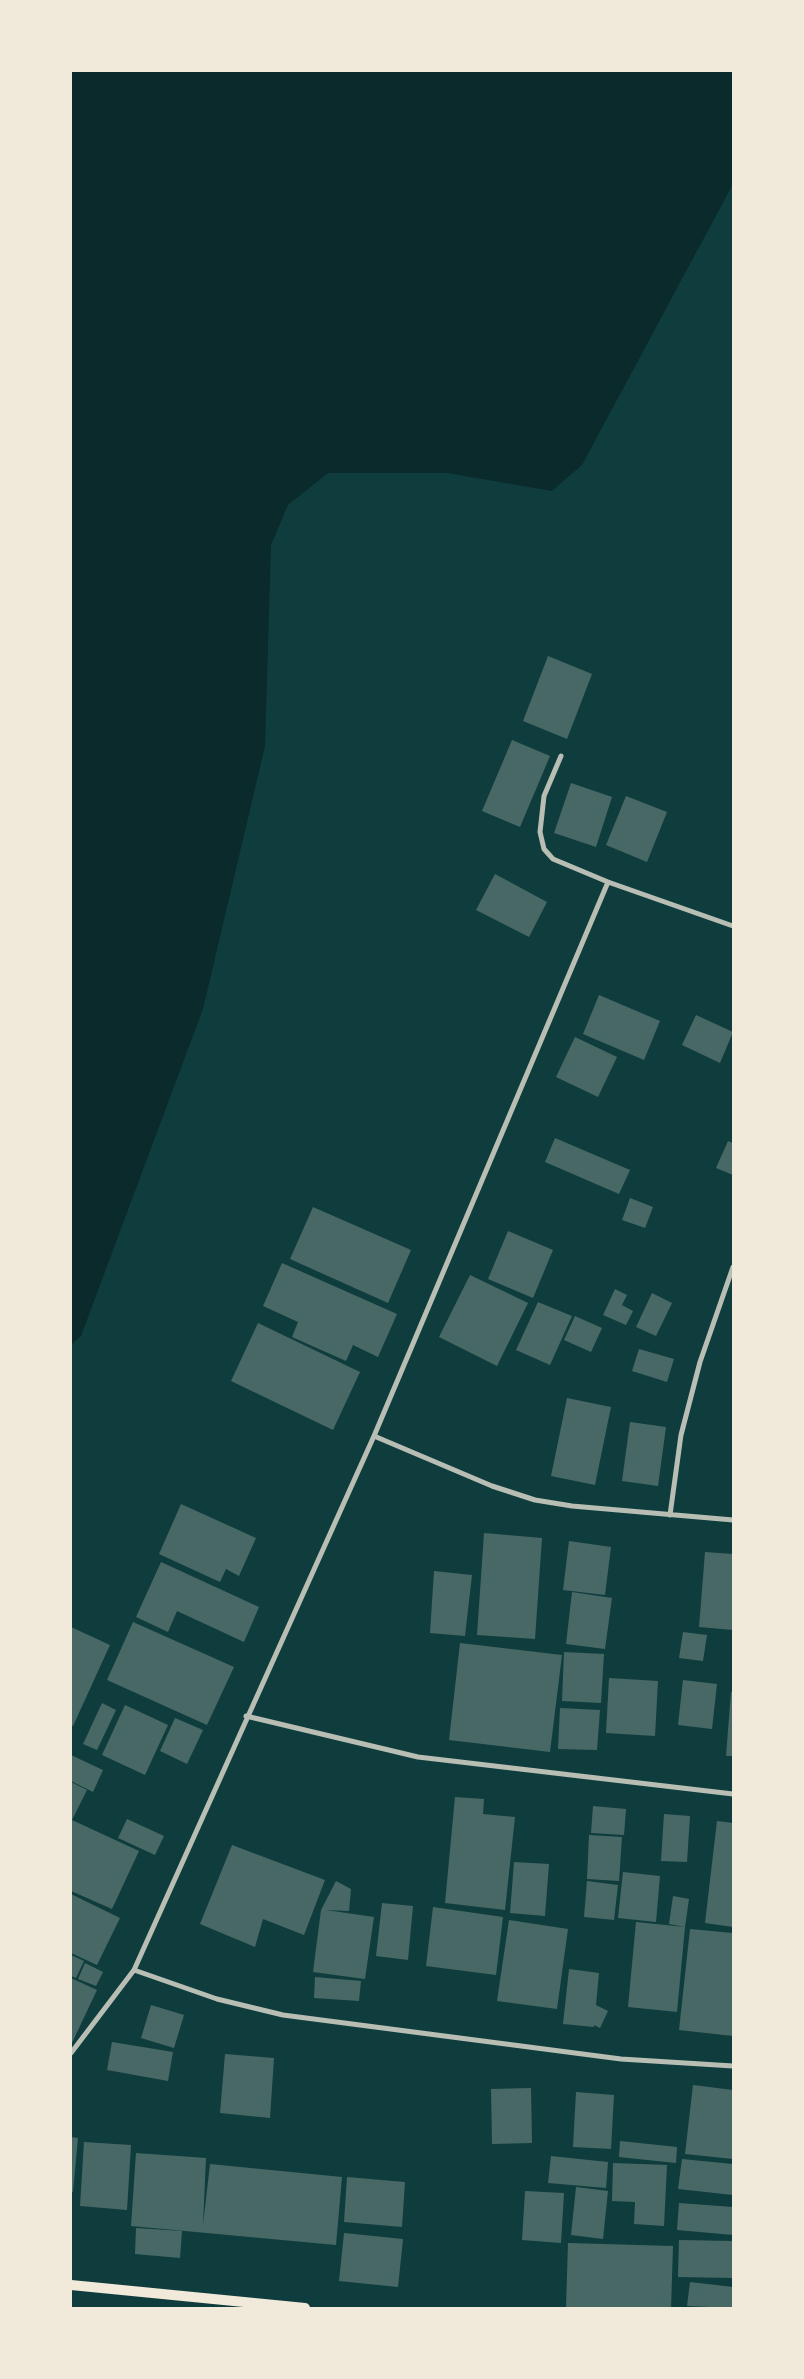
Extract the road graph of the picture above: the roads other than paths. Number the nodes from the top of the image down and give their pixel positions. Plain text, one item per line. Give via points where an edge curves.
1 (561, 756) dead end
2 (608, 882) junction
3 (733, 926) edge
4 (733, 1268) edge
5 (374, 1436) junction
6 (670, 1515) junction
7 (733, 1520) edge
8 (246, 1716) junction
9 (733, 1794) edge
10 (134, 1970) junction
11 (71, 2053) edge
12 (733, 2066) edge
13 (71, 2284) edge
14 (305, 2308) edge

1 - 2 street via 544,796 540,832 544,848 553,859
2 - 3 street
2 - 5 street
4 - 6 street via 700,1362 681,1436
5 - 6 street via 492,1486 535,1500
5 - 8 street
6 - 7 street
8 - 9 street via 418,1757
8 - 10 street
10 - 11 street
10 - 12 street via 217,1999 283,2015 621,2059
13 - 14 main road

